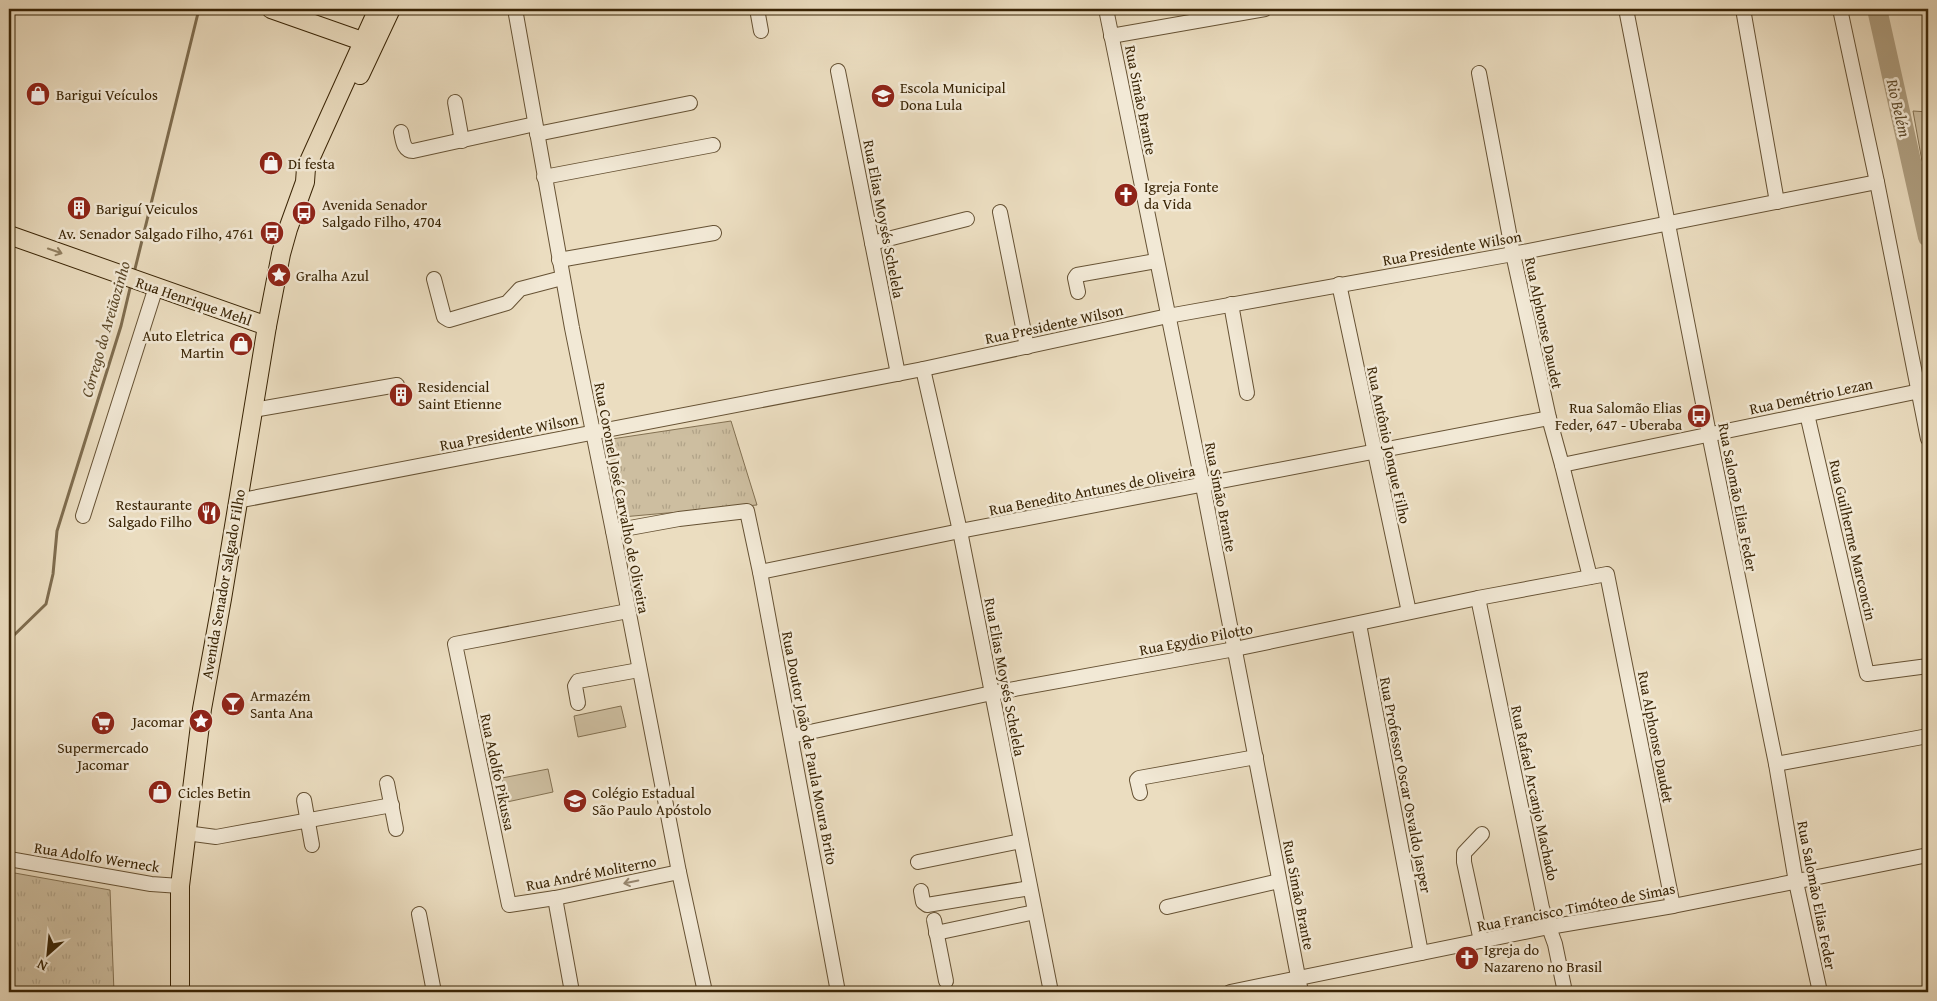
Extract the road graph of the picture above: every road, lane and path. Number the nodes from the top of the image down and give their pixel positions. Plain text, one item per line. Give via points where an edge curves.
1 (271, 9) edge
2 (378, 9) edge
3 (391, 9) edge
4 (515, 9) edge
5 (757, 9) edge
6 (1106, 9) edge
7 (1264, 9) edge
8 (1626, 9) edge
9 (1743, 9) edge
10 (1840, 9) edge
11 (761, 31) dead end
12 (1111, 36) junction
13 (367, 46) junction
14 (838, 71) dead end
15 (1479, 73) dead end
16 (454, 102) dead end
17 (690, 103) dead end
18 (536, 129) junction
19 (401, 132) dead end
20 (462, 141) junction
21 (713, 145) dead end
22 (544, 177) junction
23 (1877, 182) junction
24 (1777, 202) junction
25 (1000, 212) dead end
26 (967, 219) dead end
27 (1668, 223) junction
28 (714, 233) dead end
29 (9, 235) edge
30 (872, 242) junction
31 (1513, 254) junction
32 (559, 260) junction
33 (1156, 261) junction
34 (562, 278) junction
35 (434, 279) dead end
36 (1339, 284) junction
37 (156, 287) junction
38 (1078, 292) dead end
39 (1231, 304) junction
40 (1168, 316) junction
41 (266, 326) junction
42 (1027, 347) junction
43 (923, 369) junction
44 (898, 374) junction
45 (398, 385) dead end
46 (1920, 390) junction
47 (1246, 393) dead end
48 (252, 410) junction
49 (1807, 414) junction
50 (1549, 418) junction
51 (594, 432) junction
52 (1709, 434) junction
53 (1928, 439) edge
54 (1374, 452) junction
55 (1562, 465) junction
56 (1203, 486) junction
57 (237, 501) junction
58 (83, 516) dead end
59 (613, 530) junction
60 (960, 531) junction
61 (760, 572) junction
62 (1607, 574) joint
63 (1590, 577) junction
64 (1478, 598) junction
65 (628, 611) junction
66 (1409, 612) junction
67 (1359, 624) junction
68 (1235, 649) junction
69 (1928, 666) edge
70 (639, 670) junction
71 (992, 693) junction
72 (578, 704) dead end
73 (791, 736) junction
74 (1928, 736) edge
75 (1256, 757) junction
76 (1776, 764) junction
77 (387, 783) dead end
78 (1140, 793) dead end
79 (304, 800) dead end
80 (392, 806) junction
81 (307, 821) junction
82 (396, 829) dead end
83 (186, 833) junction
84 (1482, 834) dead end
85 (1021, 841) junction
86 (312, 844) dead end
87 (1928, 855) edge
88 (9, 859) edge
89 (918, 862) dead end
90 (679, 872) junction
91 (1279, 881) junction
92 (1796, 882) junction
93 (180, 886) junction
94 (1030, 888) junction
95 (921, 891) dead end
96 (555, 898) junction
97 (509, 905) joint
98 (1673, 906) junction
99 (1167, 907) dead end
100 (1035, 912) junction
101 (419, 914) dead end
102 (1549, 928) junction
103 (1481, 941) junction
104 (1421, 953) junction
105 (946, 982) dead end
106 (1299, 986) edge
107 (180, 992) edge
108 (434, 992) edge
109 (572, 992) edge
110 (705, 992) edge
111 (838, 992) edge
112 (1051, 992) edge
113 (1230, 992) edge
114 (1565, 992) edge
115 (1820, 992) edge

1 - 13 main road
2 - 13 main road, Avenida Senador Salgado Filho
3 - 13 main road, Avenida Senador Salgado Filho
4 - 18 street, Rua Coronel José Carvalho de Oliveira
5 - 11 street
6 - 12 street, Rua Simão Brante
7 - 12 street
8 - 27 street, Rua Salomão Elias Feder
9 - 24 street
10 - 23 street
12 - 33 street, Rua Simão Brante
13 - 41 main road, Avenida Senador Salgado Filho via 306,168
14 - 30 street, Rua Elias Moysés Schelela
15 - 31 street, Rua Alphonse Daudet
16 - 20 street
17 - 18 street
18 - 20 street
18 - 22 street, Rua Coronel José Carvalho de Oliveira
19 - 20 street via 405,148 409,151
21 - 22 street
22 - 32 street, Rua Coronel José Carvalho de Oliveira
23 - 24 street, Rua Presidente Wilson
23 - 46 street
24 - 27 street, Rua Presidente Wilson
25 - 42 street
26 - 30 street
27 - 31 street, Rua Presidente Wilson
27 - 52 street, Rua Salomão Elias Feder
28 - 32 street
29 -> 37 main road, Rua Henrique Mehl
30 - 44 street, Rua Elias Moysés Schelela
31 - 36 street, Rua Presidente Wilson
31 - 50 street, Rua Alphonse Daudet
32 - 34 street, Rua Coronel José Carvalho de Oliveira
33 - 38 street via 1077,275
33 - 40 street, Rua Simão Brante
34 - 35 street via 520,289 506,303 449,320 444,317
34 - 51 street, Rua Coronel José Carvalho de Oliveira
36 - 39 street, Rua Presidente Wilson
36 - 54 street, Rua Antônio Jonque Filho
37 - 41 main road, Rua Henrique Mehl
37 - 58 street
39 - 40 street, Rua Presidente Wilson
39 - 47 street
40 - 42 street, Rua Presidente Wilson
40 - 56 street, Rua Simão Brante
41 - 48 main road, Avenida Senador Salgado Filho
42 - 43 street, Rua Presidente Wilson
43 - 44 street, Rua Presidente Wilson
43 - 60 street, Rua Elias Moysés Schelela
44 - 51 street, Rua Presidente Wilson
45 - 48 street
46 - 49 street, Rua Demétrio Lezan
46 - 53 street
48 - 57 main road, Avenida Senador Salgado Filho
49 - 52 street, Rua Demétrio Lezan
49 - 69 street, Rua Guilherme Marconcin via 1867,674
50 - 54 street, Rua Benedito Antunes de Oliveira
50 - 55 street, Rua Alphonse Daudet
51 - 57 street, Rua Presidente Wilson
51 - 59 street, Rua Coronel José Carvalho de Oliveira
52 - 55 street, Rua Demétrio Lezan
52 - 76 street, Rua Salomão Elias Feder
54 - 56 street, Rua Benedito Antunes de Oliveira
54 - 66 street, Rua Antônio Jonque Filho
55 - 63 street, Rua Alphonse Daudet
56 - 60 street, Rua Benedito Antunes de Oliveira
56 - 68 street, Rua Simão Brante
57 - 83 main road, Avenida Senador Salgado Filho via 202,709
59 - 61 street, Rua Doutor João de Paula Moura Brito via 747,510
59 - 65 street, Rua Coronel José Carvalho de Oliveira
60 - 61 street, Rua Benedito Antunes de Oliveira
60 - 71 street, Rua Elias Moysés Schelela
61 - 73 street, Rua Doutor João de Paula Moura Brito
62 - 63 street, Rua Egydio Pilotto
62 - 98 street, Rua Alphonse Daudet
63 - 64 street, Rua Egydio Pilotto
64 - 66 street, Rua Egydio Pilotto
64 - 102 street, Rua Rafael Arcanjo Machado via 1542,908
65 - 70 street, Rua Coronel José Carvalho de Oliveira
65 - 97 street, Rua Adolfo Pikussa via 455,644
66 - 67 street, Rua Egydio Pilotto
67 - 68 street, Rua Egydio Pilotto
67 - 104 street, Rua Professor Oscar Osvaldo Jasper
68 - 71 street, Rua Egydio Pilotto
68 - 75 street, Rua Simão Brante
70 - 72 street via 578,681 575,686
70 - 90 street, Rua Coronel José Carvalho de Oliveira
71 - 73 street, Rua Egydio Pilotto
71 - 85 street, Rua Elias Moysés Schelela
73 - 111 street, Rua Doutor João de Paula Moura Brito
74 - 76 street
75 - 78 street via 1139,778
75 - 91 street, Rua Simão Brante
76 - 92 street, Rua Salomão Elias Feder
77 - 80 street
79 - 81 street
80 - 81 street
80 - 82 street
81 - 83 street via 216,837
81 - 86 street
83 - 93 main road, Avenida Senador Salgado Filho
84 - 103 street via 1464,853
85 - 89 street
85 - 94 street, Rua Elias Moysés Schelela
87 - 92 street, Rua Francisco Timóteo de Simas
88 - 93 street, Rua Adolfo Werneck via 151,884
90 -> 96 street, Rua André Moliterno
90 - 110 street, Rua Coronel José Carvalho de Oliveira
91 - 99 street
91 - 106 street, Rua Simão Brante
92 - 98 street, Rua Francisco Timóteo de Simas
92 - 115 street, Rua Salomão Elias Feder
93 - 107 main road, Avenida Senador Salgado Filho
94 - 95 street via 927,905
94 - 100 street, Rua Elias Moysés Schelela
96 - 97 street, Rua André Moliterno
96 - 109 street
98 - 102 street, Rua Francisco Timóteo de Simas
100 - 105 street via 935,927
100 - 112 street, Rua Elias Moysés Schelela
101 - 108 street
102 - 103 street, Rua Francisco Timóteo de Simas
102 - 114 street, Rua Rafael Arcanjo Machado via 1556,944
103 - 104 street, Rua Francisco Timóteo de Simas
104 - 106 street, Rua Francisco Timóteo de Simas
106 - 113 street, Rua Francisco Timóteo de Simas

